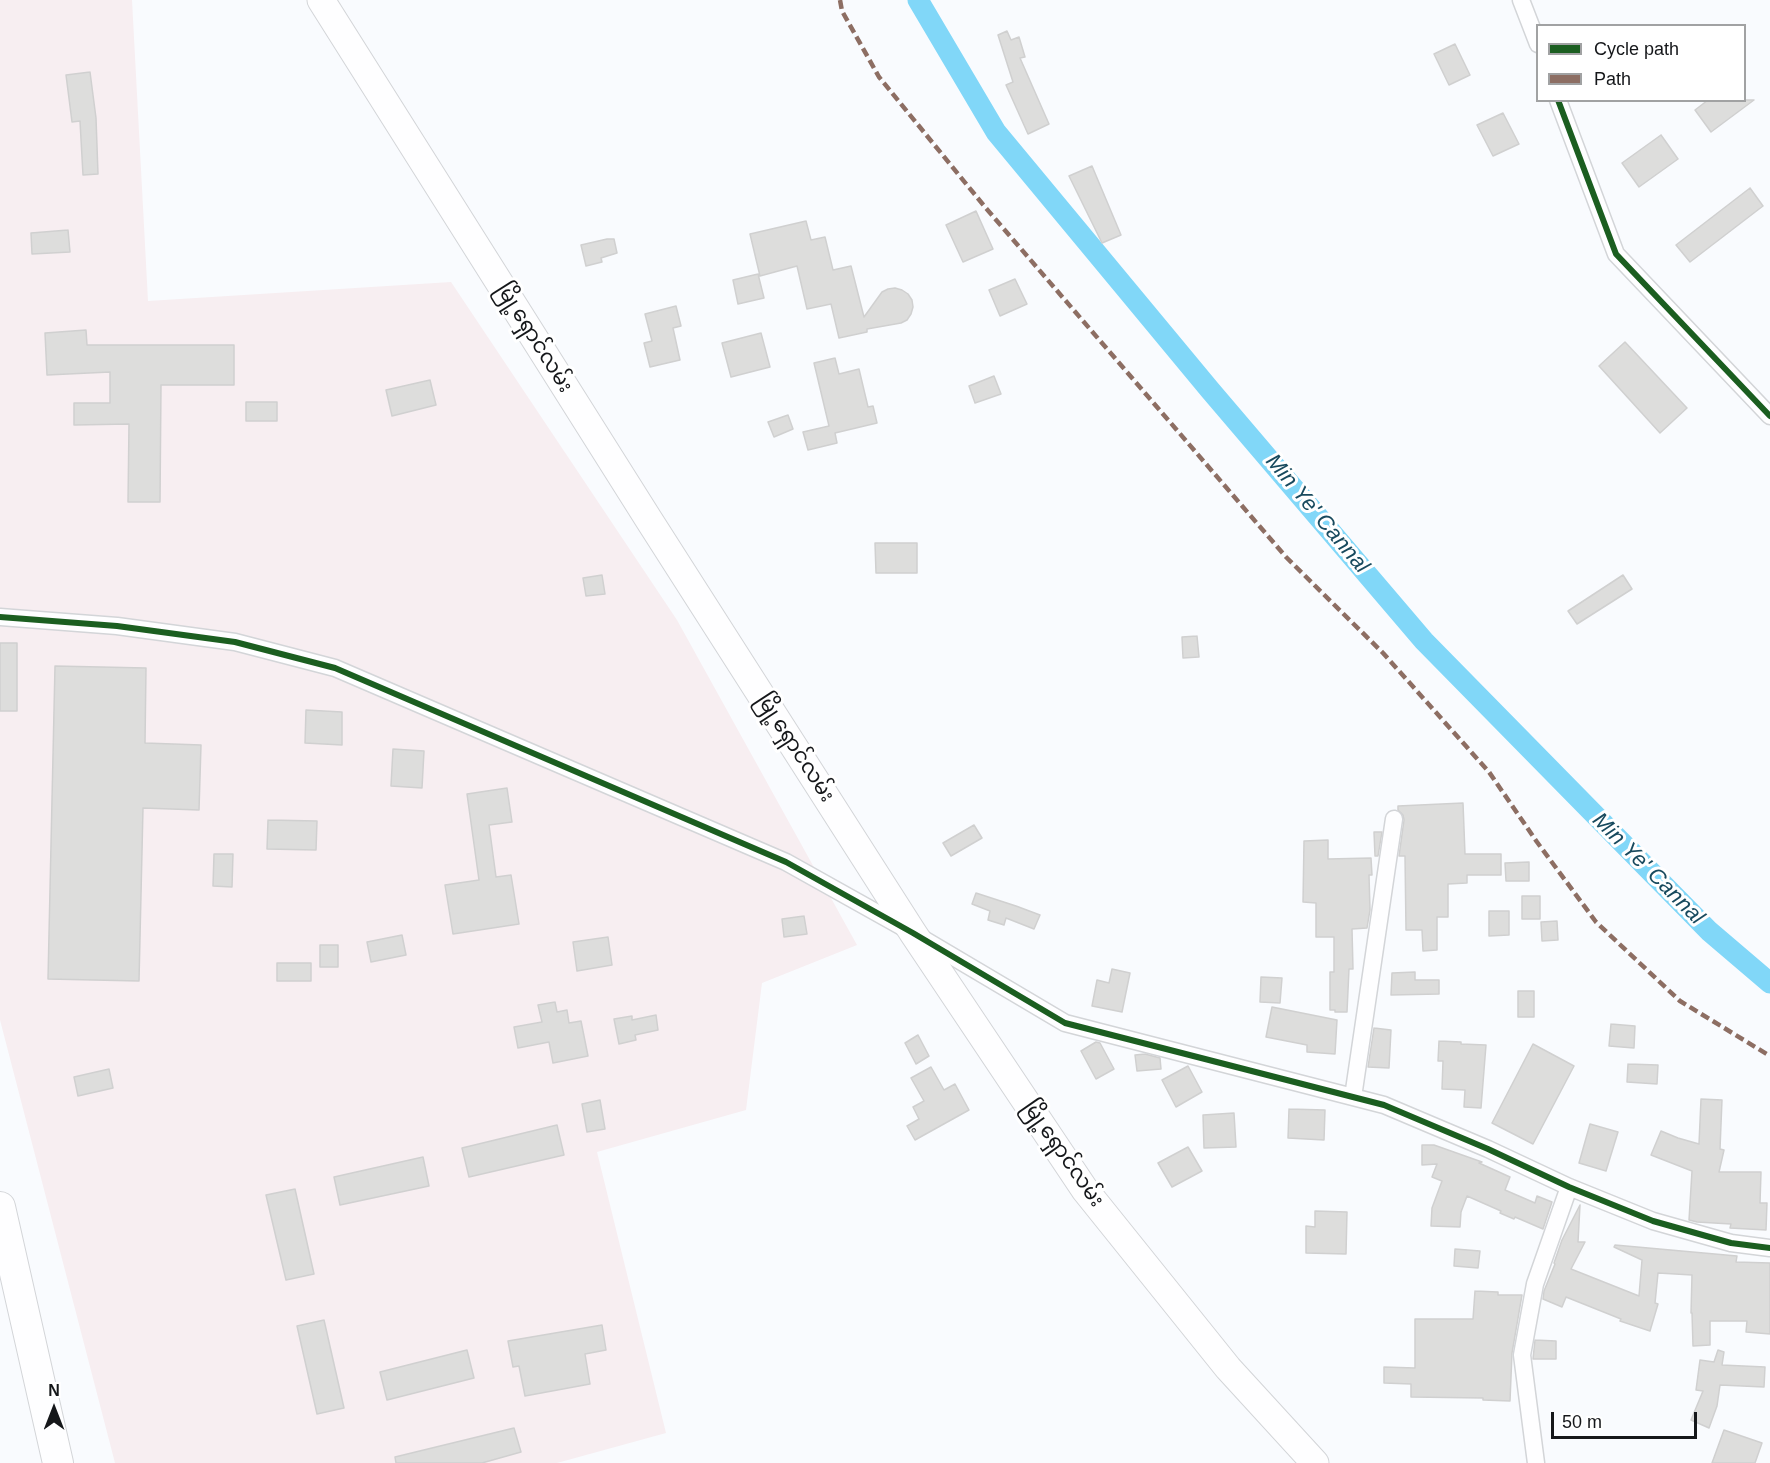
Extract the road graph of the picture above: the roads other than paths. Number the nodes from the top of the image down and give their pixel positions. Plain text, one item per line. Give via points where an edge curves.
1 (321, 0) edge
2 (1521, 0) edge
3 (1536, 40) edge
4 (1559, 102) edge
5 (1770, 416) edge
6 (0, 617) edge
7 (1394, 819) dead end
8 (913, 933) junction
9 (1353, 1097) junction
10 (1569, 1187) junction
11 (0, 1207) edge
12 (1770, 1248) edge
13 (58, 1463) edge
14 (1315, 1463) edge
15 (1536, 1463) edge

1 - 8 main road, မြို့ရှောင်လမ်း
2 - 3 street
4 - 5 street via 1616,254
6 - 8 street via 117,626 235,642 335,668 786,862
7 - 9 street
8 - 9 street via 1065,1023
8 - 14 main road, မြို့ရှောင်လမ်း via 1085,1190 1228,1368
9 - 10 street via 1384,1105
10 - 12 street via 1653,1221 1731,1244
10 - 15 street via 1534,1284 1522,1355
11 - 13 highway

